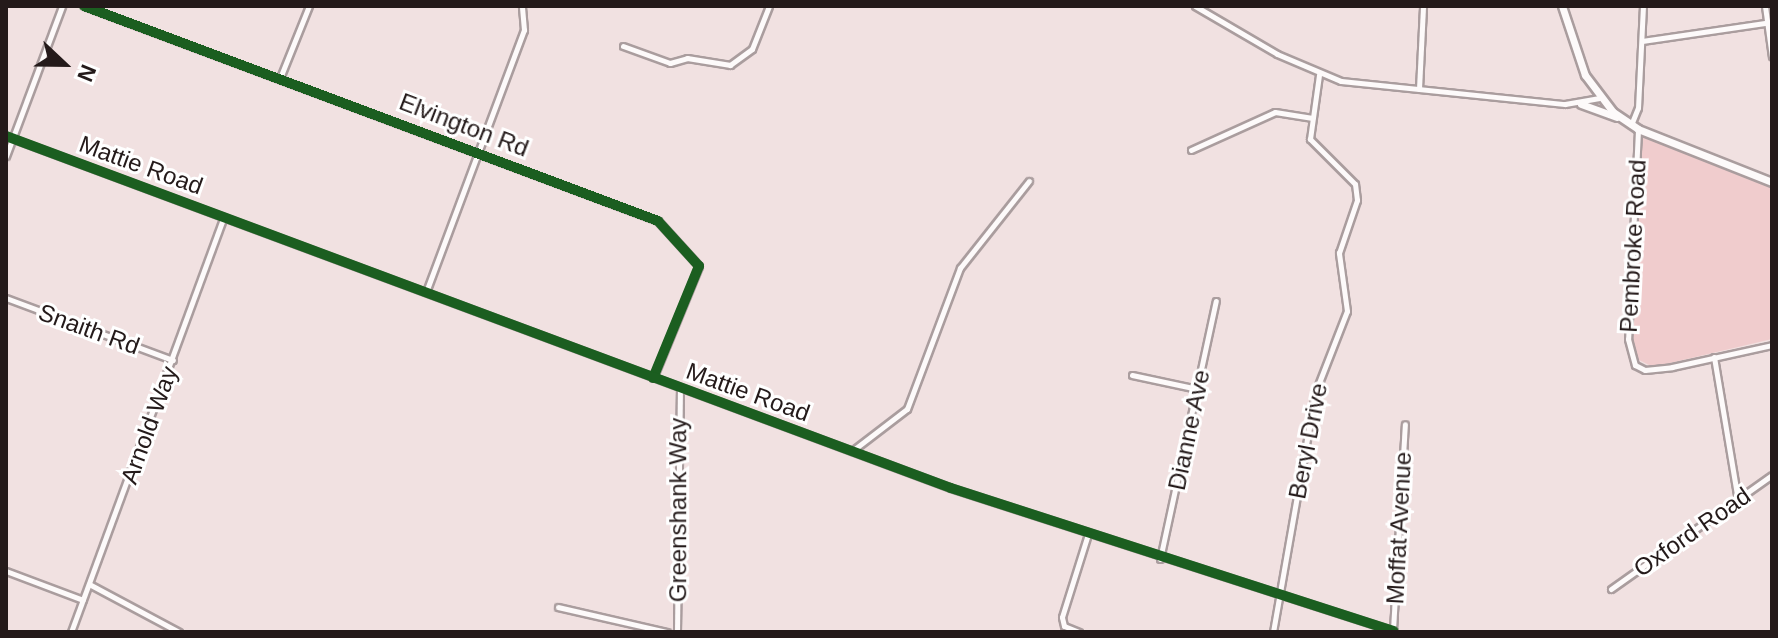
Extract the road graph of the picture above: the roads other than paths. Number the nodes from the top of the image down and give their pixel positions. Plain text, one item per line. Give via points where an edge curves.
1 (62, 6) edge
2 (84, 6) edge
3 (309, 6) edge
4 (522, 6) edge
5 (769, 6) edge
6 (1195, 6) edge
7 (1423, 6) edge
8 (1562, 6) edge
9 (1643, 6) edge
10 (1765, 6) edge
11 (1770, 22) edge
12 (1642, 41) junction
13 (623, 46) dead end
14 (1772, 57) edge
15 (1319, 75) junction
16 (280, 78) junction
17 (1419, 89) junction
18 (1599, 98) junction
19 (1581, 104) junction
20 (1313, 118) junction
21 (1621, 118) junction
22 (1635, 127) junction
23 (9, 138) edge
24 (1191, 150) dead end
25 (477, 153) junction
26 (6, 156) edge
27 (1029, 181) dead end
28 (1772, 182) edge
29 (224, 217) junction
30 (426, 292) junction
31 (6, 298) edge
32 (1216, 301) dead end
33 (1772, 345) edge
34 (1714, 357) junction
35 (173, 360) junction
36 (1132, 375) dead end
37 (653, 378) junction
38 (680, 388) junction
39 (1198, 389) junction
40 (1405, 424) dead end
41 (852, 451) junction
42 (1772, 475) edge
43 (1738, 500) junction
44 (1088, 534) junction
45 (1160, 559) junction
46 (6, 571) edge
47 (89, 584) junction
48 (1611, 589) dead end
49 (1279, 595) junction
50 (83, 600) junction
51 (558, 607) dead end
52 (1393, 631) edge
53 (71, 632) edge
54 (179, 632) edge
55 (667, 632) edge
56 (677, 632) edge
57 (1079, 632) edge
58 (1273, 632) edge

1 - 23 street
2 - 16 street, Elvington Rd
3 - 16 street
4 - 25 street via 524,30
5 - 13 street via 752,49 730,65 687,58 670,63
6 - 15 street
7 - 17 street
8 - 18 main road via 1574,53
9 - 12 street
10 - 11 street
11 - 12 street
11 - 14 street
12 - 22 street
15 - 17 street
15 - 20 street, Beryl Drive
16 - 25 street, Elvington Rd
17 - 19 street
18 - 19 street
18 - 21 main road
19 - 21 main road
20 - 24 street via 1275,112
20 - 49 street, Beryl Drive via 1312,144 1355,184 1357,200 1339,253 1347,311 1315,393
21 - 22 main road
22 - 28 main road
22 - 34 street, Pembroke Road via 1631,357 1645,370
23 - 26 street
23 - 29 street, Mattie Road
25 - 30 street
25 - 37 street, Elvington Rd via 648,216 666,227 699,266
27 - 41 street via 960,268 907,409
29 - 30 street, Mattie Road
29 - 35 street, Arnold Way
30 - 37 street, Mattie Road
31 - 35 street, Snaith Rd
32 - 39 street, Dianne Ave
33 - 34 street, Pembroke Road
34 - 43 street
35 - 47 street, Arnold Way
36 - 39 street
37 - 38 street, Mattie Road
38 - 41 street, Mattie Road
38 - 56 street, Greenshank Way
39 - 45 street, Dianne Ave
40 - 52 street, Moffat Avenue
41 - 44 street, Mattie Road
42 - 43 street, Oxford Road
43 - 48 street, Oxford Road
44 - 45 street, Mattie Road
44 - 57 street via 1062,617 1064,626
45 - 49 street, Mattie Road
46 - 50 street
47 - 50 street, Arnold Way
47 - 54 street
49 - 52 street, Mattie Road
49 - 58 street, Beryl Drive
50 - 53 street, Arnold Way
51 - 55 street

